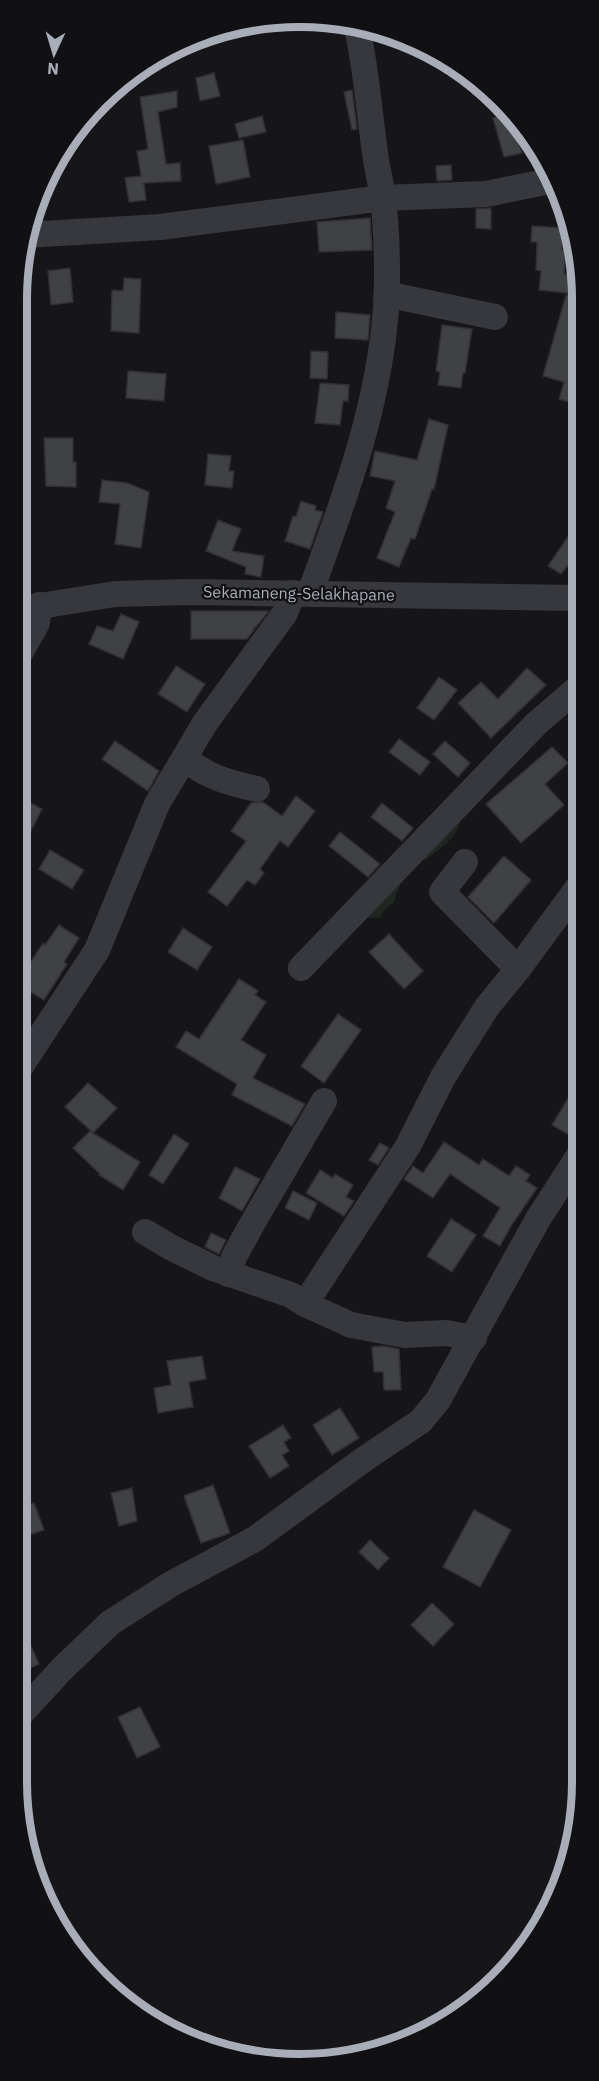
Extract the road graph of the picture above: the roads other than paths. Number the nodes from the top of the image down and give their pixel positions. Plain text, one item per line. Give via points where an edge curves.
1 (358, 33) edge
2 (545, 182) edge
3 (383, 198) junction
4 (35, 234) edge
5 (386, 298) junction
6 (495, 317) dead end
7 (302, 593) junction
8 (572, 598) edge
9 (30, 607) edge
10 (27, 641) edge
11 (572, 693) edge
12 (184, 758) junction
13 (257, 789) dead end
14 (465, 862) dead end
15 (572, 896) edge
16 (301, 968) dead end
17 (518, 969) junction
18 (27, 1057) edge
19 (324, 1101) dead end
20 (572, 1166) edge
21 (145, 1232) dead end
22 (228, 1274) junction
23 (305, 1304) junction
24 (474, 1338) junction
25 (27, 1707) edge

1 - 3 street
2 - 3 street via 486,194
3 - 4 street via 160,227
3 - 5 street
5 - 6 street via 400,297
5 - 7 street via 363,441 345,498
7 - 8 street, Sekamaneng-Selakhapane
7 - 9 street, Sekamaneng-Selakhapane via 115,594
7 - 12 street via 205,723
9 - 10 street via 37,623
11 - 16 street via 537,723
12 - 13 street via 224,782
12 - 18 street via 157,804 97,950
14 - 17 street via 442,892
15 - 17 street
17 - 23 street via 487,1007 408,1146
19 - 22 street via 252,1224
20 - 24 street via 538,1219
21 - 22 street
22 - 23 street via 291,1295
23 - 24 street via 351,1325 405,1335 446,1333
24 - 25 street via 438,1400 421,1421 255,1539 171,1584 110,1623

